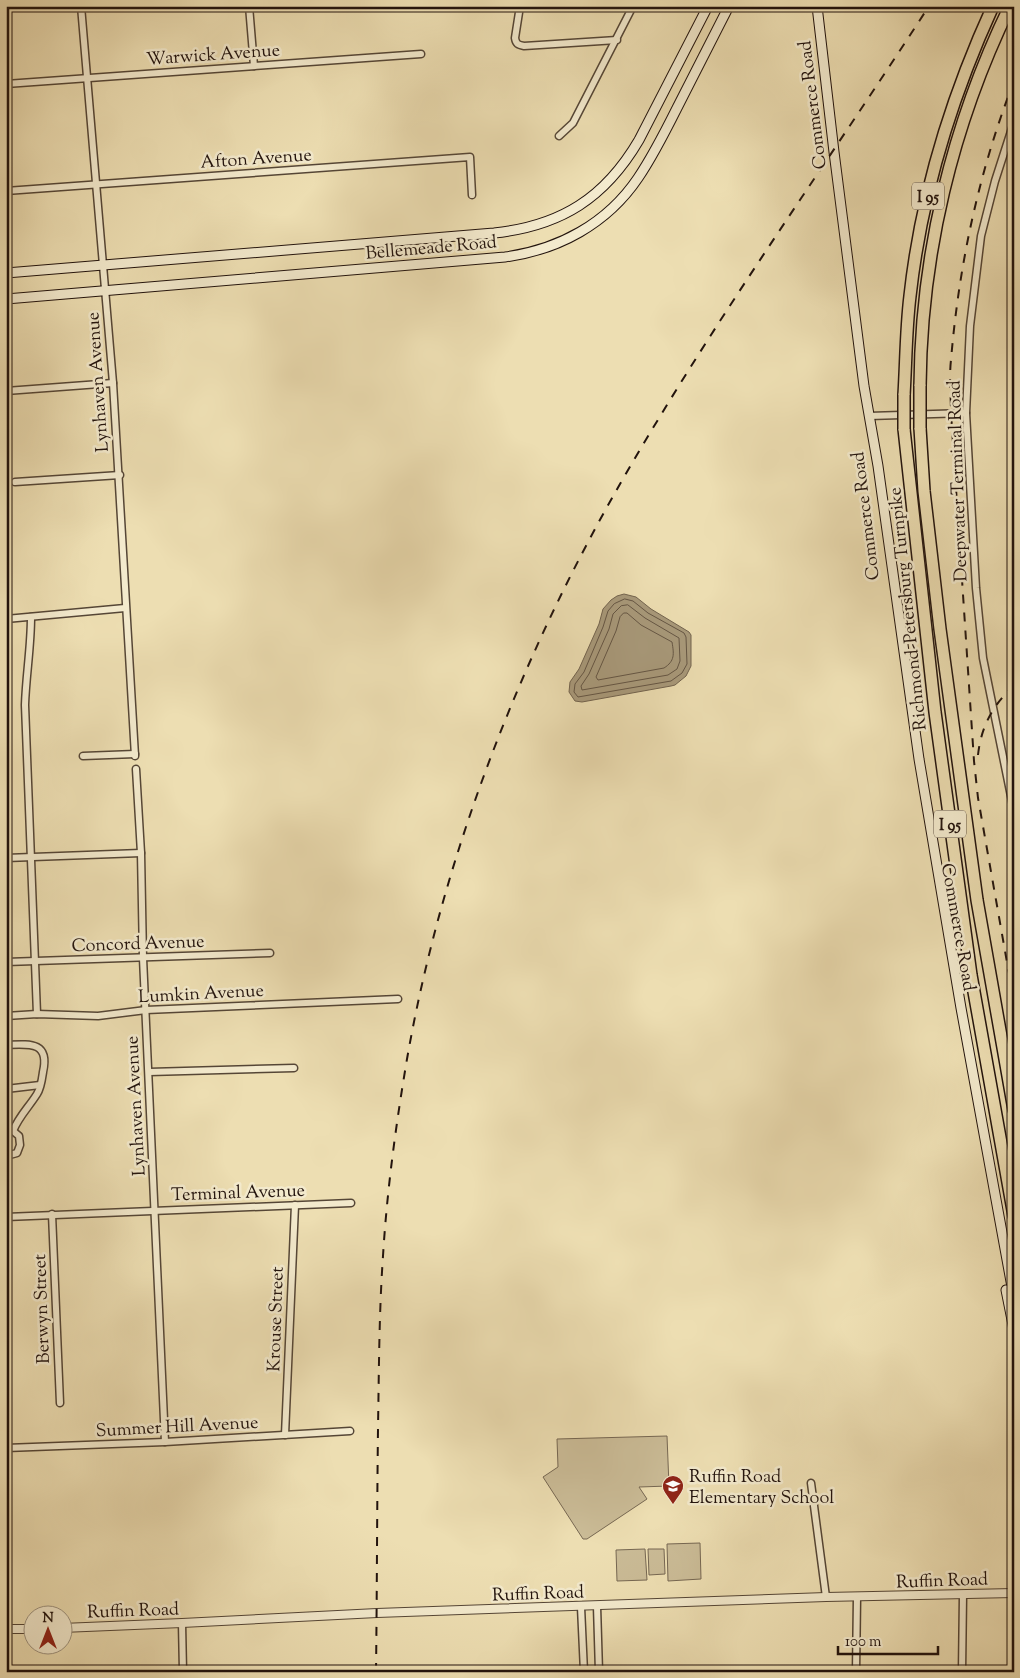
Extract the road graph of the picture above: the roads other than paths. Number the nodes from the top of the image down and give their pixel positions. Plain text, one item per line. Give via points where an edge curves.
1 (81, 6) edge
2 (249, 6) edge
3 (520, 6) edge
4 (634, 6) edge
5 (708, 6) edge
6 (729, 6) edge
7 (817, 6) edge
8 (993, 6) edge
9 (1010, 6) edge
10 (617, 40) junction
11 (421, 54) dead end
12 (254, 66) junction
13 (87, 78) junction
14 (6, 84) edge
15 (1014, 122) edge
16 (559, 136) dead end
17 (96, 184) junction
18 (6, 191) edge
19 (472, 195) dead end
20 (104, 265) junction
21 (6, 273) edge
22 (105, 290) junction
23 (6, 299) edge
24 (113, 383) junction
25 (6, 391) edge
26 (966, 413) junction
27 (869, 416) junction
28 (873, 438) junction
29 (120, 474) junction
30 (15, 482) dead end
31 (126, 608) junction
32 (31, 617) junction
33 (6, 619) edge
34 (83, 756) dead end
35 (136, 769) dead end
36 (1014, 811) edge
37 (141, 853) junction
38 (30, 856) junction
39 (6, 858) edge
40 (270, 953) dead end
41 (143, 958) junction
42 (35, 961) junction
43 (6, 962) edge
44 (398, 999) dead end
45 (146, 1010) junction
46 (37, 1014) junction
47 (6, 1016) edge
48 (6, 1045) edge
49 (294, 1068) dead end
50 (149, 1072) junction
51 (40, 1085) junction
52 (6, 1089) edge
53 (1014, 1110) edge
54 (10, 1131) edge
55 (6, 1156) edge
56 (351, 1203) dead end
57 (295, 1205) junction
58 (155, 1211) junction
59 (52, 1214) junction
60 (1014, 1216) edge
61 (6, 1217) edge
62 (1014, 1298) edge
63 (1014, 1330) edge
64 (60, 1403) dead end
65 (350, 1431) dead end
66 (285, 1435) junction
67 (165, 1442) junction
68 (6, 1448) edge
69 (811, 1483) dead end
70 (1014, 1593) edge
71 (963, 1595) junction
72 (826, 1597) junction
73 (857, 1597) junction
74 (597, 1606) junction
75 (582, 1607) junction
76 (182, 1623) junction
77 (72, 1628) edge
78 (22, 1629) edge
79 (6, 1630) edge
80 (183, 1672) edge
81 (584, 1672) edge
82 (599, 1672) edge
83 (856, 1672) edge
84 (962, 1672) edge

1 - 13 street, Lynhaven Avenue
2 - 12 street
3 - 10 street via 515,38 524,46
4 - 10 street
5 - 20 main road, Bellemeade Road via 626,160 594,196 552,220 506,232
6 - 22 main road, Bellemeade Road via 639,178 605,214 564,241 505,258
7 - 27 main road, Commerce Road
8 - 60 highway, Richmond-Petersburg Turnpike / I 95, bridge via 957,92 937,156 921,227 910,297 904,429 935,712 969,966
9 - 53 highway, Richmond-Petersburg Turnpike / I 95, bridge via 980,73 941,198 928,272 920,358 920,428 940,628 976,890
10 - 16 street via 573,123
11 - 12 street, Warwick Avenue
12 - 13 street, Warwick Avenue
13 - 14 street, Warwick Avenue
13 - 17 street, Lynhaven Avenue
15 - 26 street, Deepwater Terminal Road via 981,236 970,326
17 - 18 street, Afton Avenue
17 - 19 street, Afton Avenue via 470,157
17 - 20 street, Lynhaven Avenue
20 - 21 main road, Bellemeade Road
20 - 22 street, Lynhaven Avenue
22 - 23 main road, Bellemeade Road
22 - 24 street, Lynhaven Avenue
24 - 25 street
24 - 29 street, Lynhaven Avenue
26 - 27 street
26 - 36 street, Deepwater Terminal Road via 983,658
27 - 28 main road, Commerce Road
28 - 62 main road, Commerce Road via 920,767
28 - 63 main road, Commerce Road via 872,459 907,718
29 - 30 street
29 - 31 street, Lynhaven Avenue
31 - 32 street
31 - 34 street, Lynhaven Avenue via 135,755
32 - 33 street
32 - 38 street via 25,705
35 - 37 street, Lynhaven Avenue
37 - 38 street
37 - 41 street, Lynhaven Avenue
38 - 39 street
38 - 42 street
40 - 41 street, Concord Avenue
41 - 42 street, Concord Avenue
41 - 45 street, Lynhaven Avenue
42 - 43 street, Concord Avenue
42 - 46 street
44 - 45 street, Lumkin Avenue
45 - 46 street, Lumkin Avenue via 98,1016
45 - 50 street, Lynhaven Avenue
46 - 47 street, Lumkin Avenue
48 - 51 street via 28,1044 44,1052 46,1062
49 - 50 street
50 - 58 street, Lynhaven Avenue
51 - 52 street
51 - 54 street via 38,1093
54 - 55 street via 19,1136 20,1145 16,1153
56 - 57 street, Terminal Avenue
57 - 58 street, Terminal Avenue
57 - 66 street, Krouse Street
58 - 59 street, Terminal Avenue
58 - 67 street, Lynhaven Avenue
59 - 61 street, Terminal Avenue
59 - 64 street, Berwyn Street
65 - 66 street, Summer Hill Avenue
66 - 67 street, Summer Hill Avenue
67 - 68 street, Summer Hill Avenue
69 - 72 street
70 - 71 street, Ruffin Road
71 - 73 street, Ruffin Road
71 - 84 street
72 - 73 street, Ruffin Road
72 - 74 street, Ruffin Road
73 - 83 street
74 - 75 street, Ruffin Road
74 - 82 street
75 - 76 street, Ruffin Road
75 - 81 street
76 - 77 street, Ruffin Road
76 - 80 street
78 - 79 street

